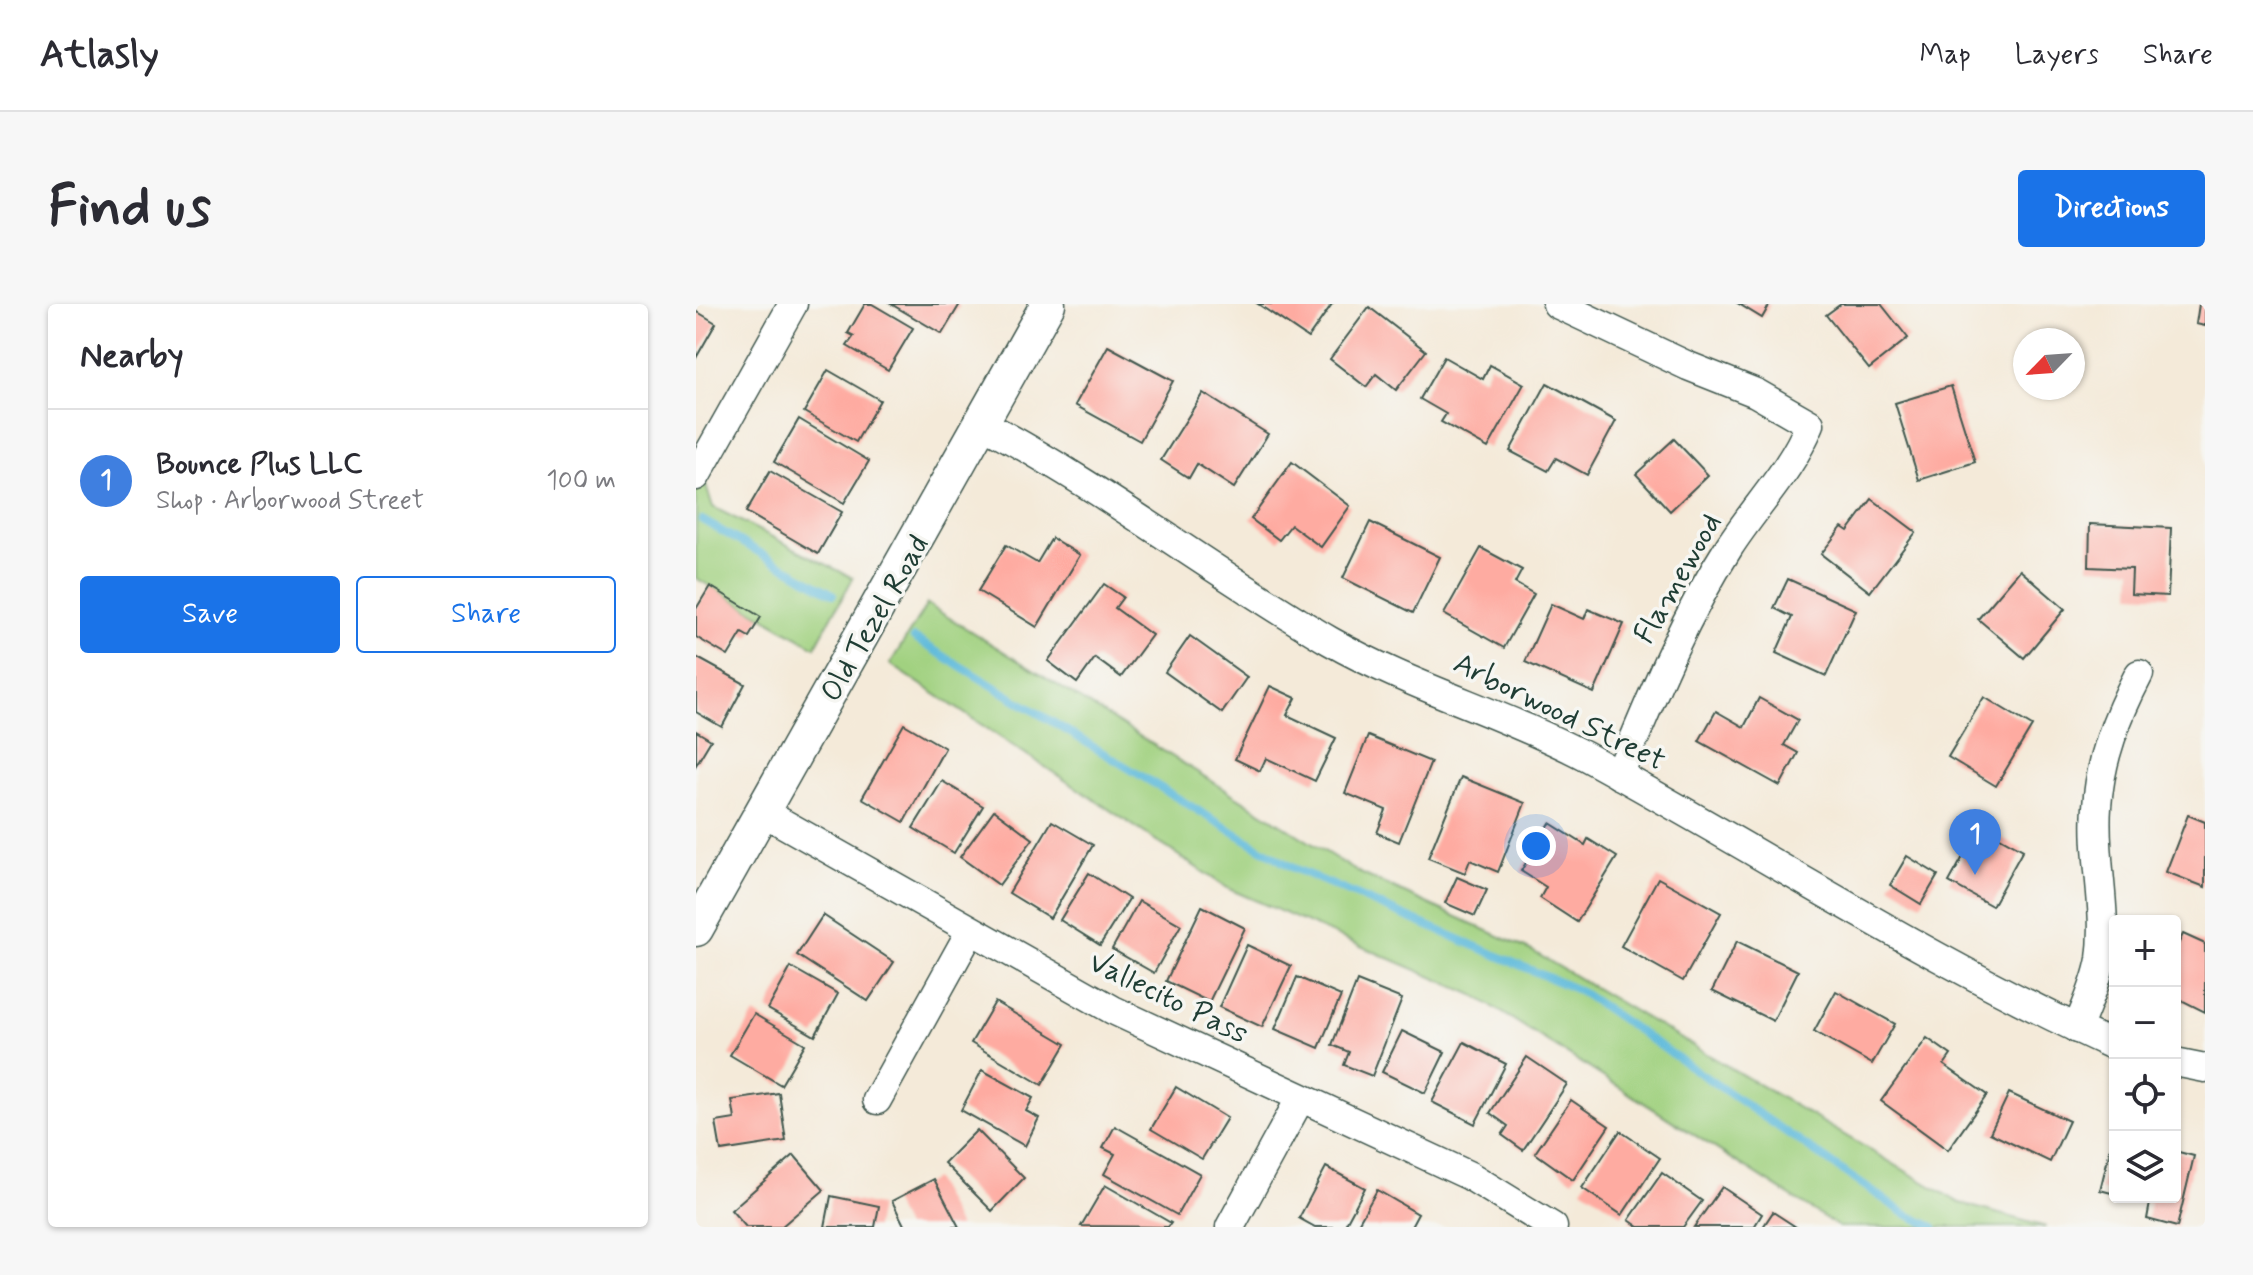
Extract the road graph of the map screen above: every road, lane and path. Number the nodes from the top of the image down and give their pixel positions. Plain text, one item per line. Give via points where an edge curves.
1 (793, 304) edge
2 (1048, 304) edge
3 (1557, 304) edge
4 (983, 424) junction
5 (696, 476) edge
6 (2139, 674) dead end
7 (1619, 775) junction
8 (763, 812) junction
9 (696, 929) edge
10 (970, 932) junction
11 (2077, 1029) junction
12 (2109, 1043) edge
13 (2181, 1063) edge
14 (2205, 1068) edge
15 (1300, 1099) junction
16 (877, 1100) dead end
17 (1230, 1227) edge
18 (1553, 1227) edge

1 - 5 street
2 - 4 street, Old Tezel Road
3 - 7 street, Flamewood via 1756,393 1810,424 1798,454 1730,545 1682,625
4 - 7 street, Arborwood Street via 1054,461 1334,643
4 - 8 street, Old Tezel Road
6 - 11 street via 2122,706 2101,771 2096,831 2101,960
7 - 11 street, Arborwood Street via 2014,1000
8 - 9 street, Old Tezel Road
8 - 10 street, Vallecito Pass
10 - 15 street, Vallecito Pass via 1113,1010
10 - 16 street
11 - 12 street, Arborwood Street
13 - 14 street
15 - 17 street
15 - 18 street, Vallecito Pass via 1470,1176

